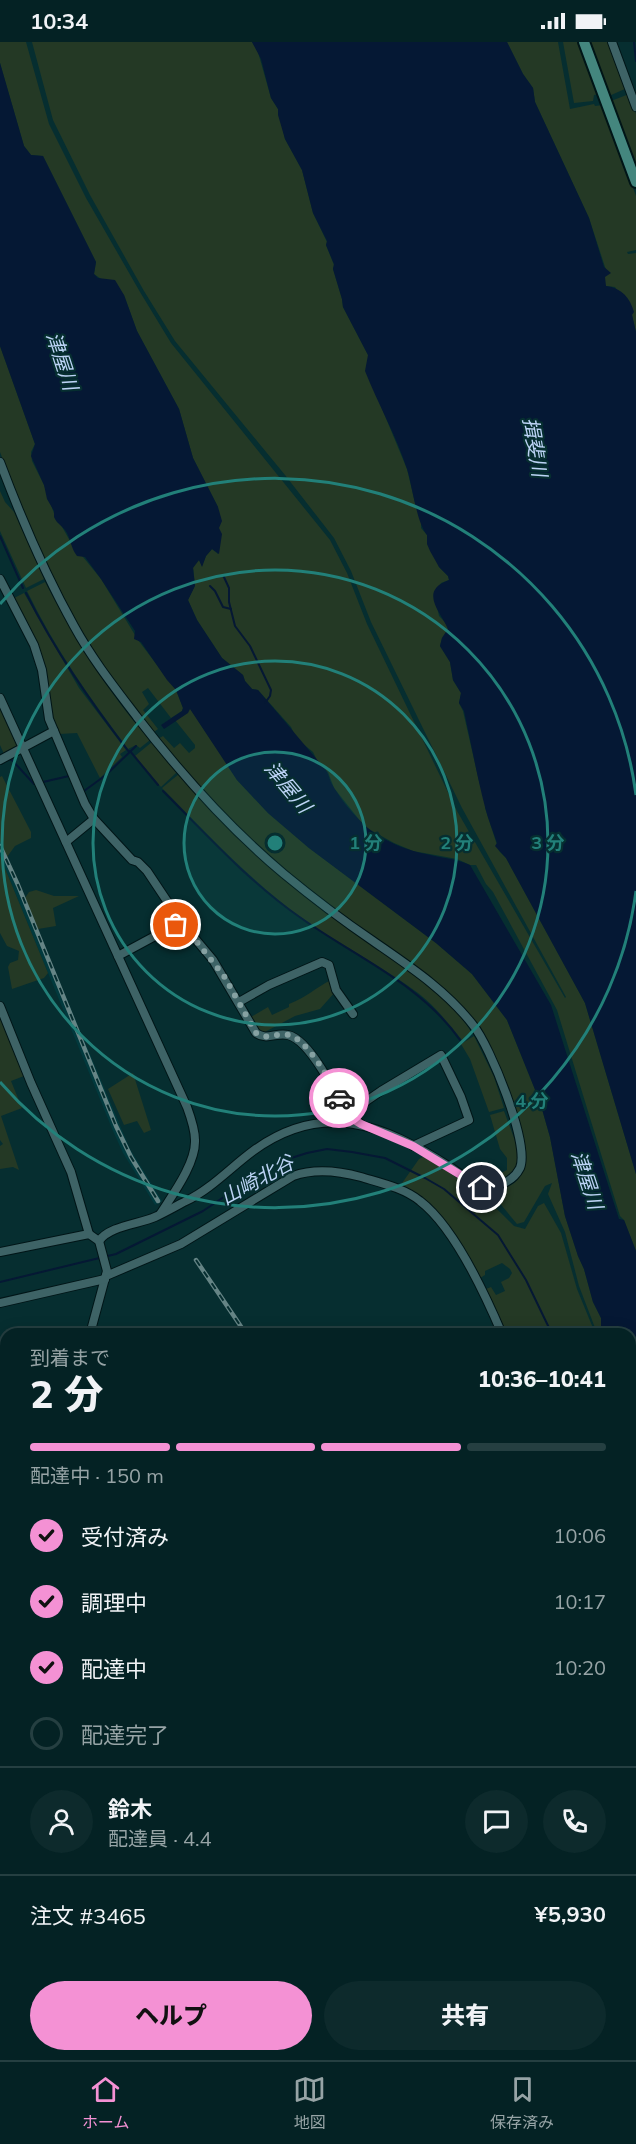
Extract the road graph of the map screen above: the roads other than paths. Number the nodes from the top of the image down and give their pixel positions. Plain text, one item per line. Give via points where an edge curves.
1 (584, 42) edge
2 (612, 42) edge
3 (618, 42) edge
4 (619, 59) junction
5 (636, 107) edge
6 (636, 182) edge
7 (0, 462) edge
8 (0, 483) edge
9 (13, 497) junction
10 (0, 579) edge
11 (0, 698) edge
12 (54, 731) junction
13 (22, 747) junction
14 (0, 760) edge
15 (94, 819) junction
16 (66, 842) junction
17 (181, 922) junction
18 (118, 956) junction
19 (239, 1002) junction
20 (0, 1006) edge
21 (353, 1014) dead end
22 (346, 1115) junction
23 (336, 1121) junction
24 (361, 1124) junction
25 (413, 1146) junction
26 (160, 1214) junction
27 (89, 1234) junction
28 (99, 1240) junction
29 (0, 1252) edge
30 (106, 1275) junction
31 (0, 1303) edge
32 (92, 1328) edge
33 (499, 1328) edge

1 - 6 main road
2 - 4 street
3 - 4 street
4 - 5 street
7 - 9 street
8 - 9 street
9 - 25 street via 75,629 112,684 181,771 284,874 426,978 457,1004 477,1030 518,1134 522,1156 518,1172 499,1186 482,1188
10 - 12 street via 34,645
11 - 13 street
12 - 13 street
12 - 15 street
13 - 14 street
13 - 16 street
15 - 16 street
15 - 17 street via 147,871
16 - 18 street
17 - 18 street
17 - 19 street via 213,960
18 - 26 street via 188,1107 194,1129 191,1160
19 - 21 street via 322,962 329,965 336,990
19 - 22 street via 256,1033 269,1037 288,1034 302,1044 333,1085
20 - 27 street via 71,1172
22 - 23 street
22 - 24 street
22 - 25 street via 441,1054 469,1120
23 - 24 street
23 - 26 street via 312,1123 284,1132 251,1152 200,1194
24 - 25 street
26 - 28 street via 105,1233
27 - 28 street
27 - 29 street
28 - 30 street
30 - 31 street
30 - 32 street
30 - 33 street via 181,1244 293,1176 343,1172 408,1194 430,1209 480,1284

